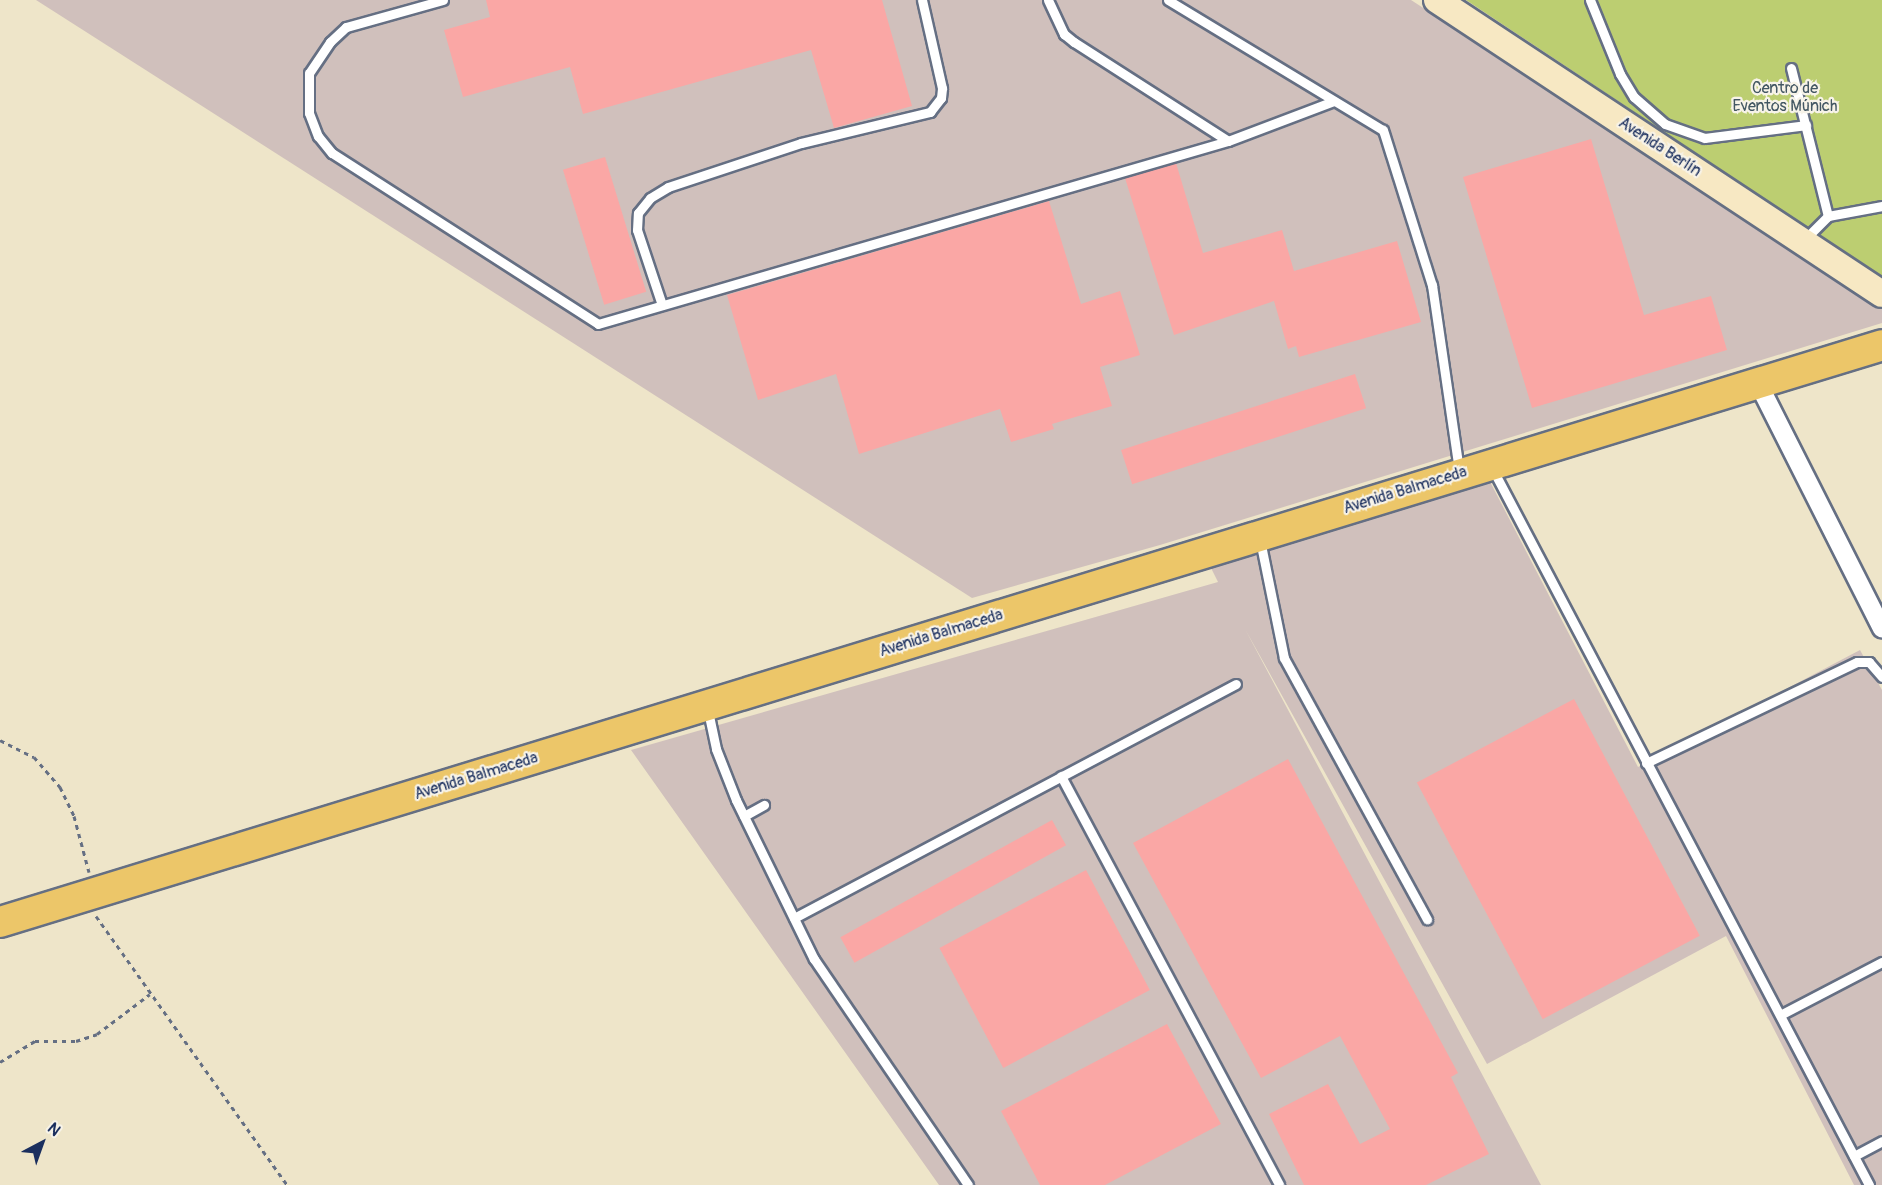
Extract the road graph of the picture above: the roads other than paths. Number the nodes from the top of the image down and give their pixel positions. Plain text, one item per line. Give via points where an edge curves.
1 (443, 0) edge
2 (922, 0) edge
3 (1048, 0) edge
4 (1168, 0) edge
5 (1590, 0) edge
6 (1452, 4) edge
7 (1791, 68) dead end
8 (1334, 101) junction
9 (1806, 124) junction
10 (1228, 141) junction
11 (1882, 206) edge
12 (1828, 216) junction
13 (1803, 242) junction
14 (1882, 294) edge
15 (662, 305) junction
16 (1882, 345) edge
17 (1758, 383) junction
18 (1490, 464) junction
19 (1460, 474) junction
20 (1259, 535) junction
21 (1882, 628) edge
22 (1882, 677) edge
23 (1236, 684) dead end
24 (707, 705) junction
25 (1646, 763) junction
26 (1061, 776) junction
27 (764, 805) dead end
28 (744, 816) junction
29 (794, 918) junction
30 (1427, 919) dead end
31 (0, 922) edge
32 (1882, 962) edge
33 (1782, 1014) junction
34 (1882, 1141) edge
35 (1854, 1156) junction
36 (968, 1185) edge
37 (1279, 1185) edge
38 (1869, 1185) edge

1 - 15 lane via 346,27 330,42 309,73 309,113 318,136 332,153 598,324
2 - 15 lane via 942,88 941,98 930,112 801,143 668,187 650,198 638,213 637,230
3 - 10 lane via 1069,38
4 - 8 lane
5 - 9 lane via 1620,74 1639,102 1665,124 1705,138
6 - 13 street, Avenida Berlín
7 - 9 lane
8 - 10 lane
8 - 19 lane via 1383,130 1390,144 1432,285
9 - 12 lane
10 - 15 lane
11 - 12 lane
12 - 13 lane
13 - 14 street, Avenida Berlín
16 - 17 main road, Avenida Balmaceda
17 - 18 main road, Avenida Balmaceda
17 - 21 street
18 - 19 main road, Avenida Balmaceda
18 - 25 lane
19 - 20 main road, Avenida Balmaceda
20 - 24 main road, Avenida Balmaceda
20 - 30 lane via 1284,658
22 - 25 lane via 1869,662 1857,662
23 - 26 lane
24 - 28 lane via 716,749
24 - 31 main road, Avenida Balmaceda
25 - 33 lane
26 - 29 lane
26 - 37 lane
27 - 28 lane
28 - 29 lane
29 - 36 lane via 814,959
32 - 33 lane
33 - 35 lane
34 - 35 lane
35 - 38 lane

